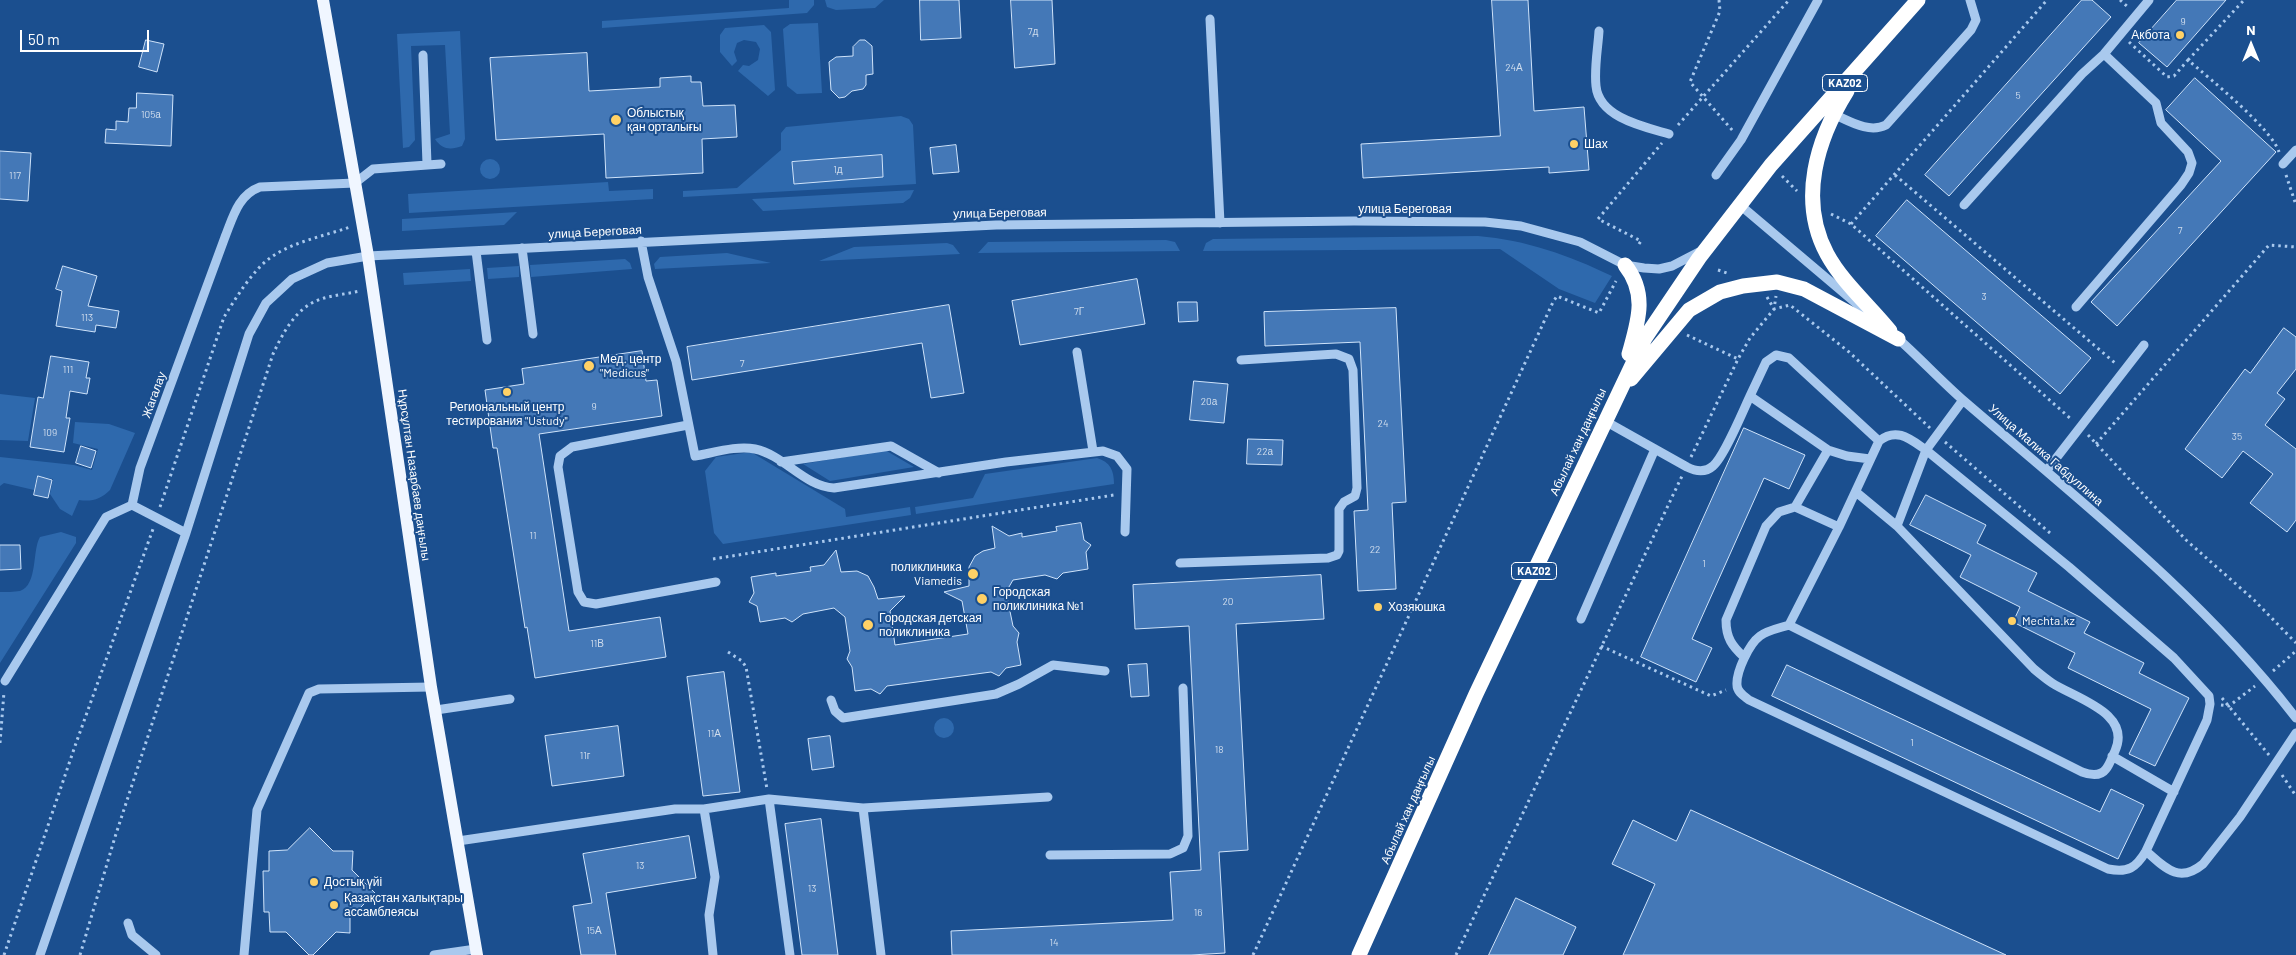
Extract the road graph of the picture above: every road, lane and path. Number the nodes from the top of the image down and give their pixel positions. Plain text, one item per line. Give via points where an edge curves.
1 (323, 0) edge
2 (1719, 0) edge
3 (1789, 0) edge
4 (1818, 0) edge
5 (1918, 0) edge
6 (1970, 0) edge
7 (2047, 0) edge
8 (2149, 0) edge
9 (2244, 0) edge
10 (1210, 19) dead end
11 (1599, 31) dead end
12 (2121, 34) junction
13 (2104, 54) junction
14 (423, 55) dead end
15 (2188, 60) junction
16 (1704, 97) junction
17 (1828, 112) junction
18 (1669, 134) junction
19 (1741, 140) junction
20 (2296, 150) edge
21 (427, 164) junction
22 (441, 164) dead end
23 (2283, 164) junction
24 (1771, 165) junction
25 (1716, 175) dead end
26 (1895, 175) junction
27 (355, 183) junction
28 (1740, 205) junction
29 (1812, 205) junction
30 (1964, 205) dead end
31 (2296, 205) edge
32 (362, 223) junction
33 (1220, 223) junction
34 (1851, 224) junction
35 (641, 242) junction
36 (1712, 242) junction
37 (1639, 244) dead end
38 (2296, 246) edge
39 (522, 248) junction
40 (476, 251) junction
41 (368, 256) junction
42 (1622, 271) junction
43 (1777, 282) junction
44 (373, 289) junction
45 (2076, 307) dead end
46 (533, 334) dead end
47 (1686, 335) dead end
48 (1898, 339) junction
49 (487, 340) dead end
50 (2144, 345) dead end
51 (1077, 352) dead end
52 (1738, 359) junction
53 (1241, 360) dead end
54 (2124, 371) junction
55 (1750, 396) junction
56 (1615, 399) junction
57 (1963, 400) junction
58 (1604, 421) junction
59 (688, 425) junction
60 (2081, 427) junction
61 (1879, 441) junction
62 (2096, 444) junction
63 (1654, 449) junction
64 (1828, 450) junction
65 (1926, 450) junction
66 (1093, 451) junction
67 (1870, 459) junction
68 (781, 462) junction
69 (1687, 467) junction
70 (2047, 470) junction
71 (939, 473) junction
72 (1856, 492) junction
73 (1127, 493) junction
74 (132, 505) junction
75 (1795, 507) junction
76 (157, 518) junction
77 (1897, 526) junction
78 (1839, 527) junction
79 (1125, 532) dead end
80 (186, 533) junction
81 (713, 559) dead end
82 (1180, 563) dead end
83 (716, 582) dead end
84 (1581, 619) dead end
85 (1789, 625) junction
86 (2296, 643) edge
87 (1602, 646) junction
88 (728, 652) dead end
89 (1744, 658) junction
90 (1105, 671) dead end
91 (5, 681) joint
92 (1737, 685) junction
93 (431, 687) junction
94 (1183, 688) dead end
95 (510, 699) dead end
96 (831, 700) dead end
97 (436, 710) junction
98 (2296, 718) edge
99 (2296, 733) edge
100 (0, 743) edge
101 (2112, 756) junction
102 (2275, 764) junction
103 (2174, 792) junction
104 (2296, 796) edge
105 (1048, 797) dead end
106 (769, 799) junction
107 (863, 808) junction
108 (704, 809) junction
109 (458, 841) junction
110 (2146, 851) junction
111 (1050, 855) dead end
112 (128, 922) dead end
113 (476, 952) edge
114 (4, 955) edge
115 (40, 955) edge
116 (80, 955) edge
117 (156, 955) edge
118 (244, 955) edge
119 (434, 955) edge
120 (714, 955) edge
121 (790, 955) edge
122 (881, 955) edge
123 (1253, 955) edge
124 (1359, 955) edge
125 (1456, 955) edge

1 - 27 main road, Нұрсұлтан Назарбаев даңғылы
2 - 16 path via 1720,11 1690,82
3 - 16 path
4 - 19 street
5 - 17 highway, Абылай хан даңғылы / KАZ02 via 1870,55
6 - 17 street via 1976,20 1971,30 1886,125 1866,128
7 - 26 path
8 - 12 street
9 - 15 path
10 - 33 street
11 - 18 street via 1596,87 1601,99 1614,115
12 - 13 street
12 - 15 path via 2167,77 2174,76
13 - 30 street
13 - 45 street via 2156,103 2161,122 2188,152 2192,162 2181,185
14 - 21 street
15 - 23 path via 2277,145
16 - 18 path
16 - 19 path
17 - 24 highway, Абылай хан даңғылы / KАZ02
17 - 29 highway via 1815,169
18 - 37 path via 1598,219 1641,241
19 - 25 street
20 - 23 street
21 - 22 street
21 - 27 street via 373,169
23 - 31 path
24 - 28 highway, Абылай хан даңғылы / KАZ02
24 - 29 path
26 - 34 path
26 - 54 path
27 - 32 main road, Нұрсұлтан Назарбаев даңғылы
27 - 74 street, Жагалау via 260,187 241,200 140,468
28 - 36 highway, Абылай хан даңғылы / KАZ02
28 - 48 street, Улица Малика Габдуллина
29 - 34 path
29 - 48 highway via 1827,254
32 - 41 main road, Нұрсұлтан Назарбаев даңғылы
32 - 76 path via 282,251 268,260 241,290 224,317
33 - 35 street, улица Береговая via 996,225
33 - 42 street, улица Береговая via 1485,222 1522,226 1580,242
34 - 60 path
35 - 39 street, улица Береговая
35 - 59 street via 648,278 676,361
36 - 42 street via 1672,266
36 - 56 highway, Абылай хан даңғылы / KАZ02 via 1649,332
38 - 62 path via 2269,246
39 - 40 street, улица Береговая
39 - 46 street
40 - 41 street, улица Береговая
40 - 49 street
41 - 44 main road, Нұрсұлтан Назарбаев даңғылы
41 - 80 street, улица Береговая via 327,263 292,279 266,303 249,334
42 - 56 highway via 1638,284 1640,306 1630,353
42 - 123 path via 1598,313 1557,296
43 - 48 highway via 1820,296
43 - 52 path via 1774,309 1750,338
43 - 56 highway via 1720,292 1689,310
44 - 93 main road, Нұрсұлтан Назарбаев даңғылы
44 - 116 path via 319,299 285,328 272,354 115,837
47 - 52 path
48 - 57 street, Улица Малика Габдуллина
50 - 54 street
51 - 66 street
52 - 69 path
53 - 82 street via 1336,354 1349,359 1353,370 1357,488 1355,496 1339,509 1339,550 1328,558
54 - 60 street
55 - 61 street via 1766,362 1776,355 1789,358
55 - 64 street
55 - 69 street via 1719,460 1706,470 1696,471
56 - 58 highway, Абылай хан даңғылы / KАZ02
57 - 65 street
57 - 70 street, Улица Малика Габдуллина
58 - 63 street
58 - 124 highway, Абылай хан даңғылы / KАZ02
59 - 68 street via 694,456 749,448 762,450
59 - 83 street via 572,447 560,456 558,467 578,592 584,602 596,604
60 - 62 path
60 - 70 street
61 - 65 street via 1895,433 1904,435
61 - 67 street
62 - 86 path via 2186,540 2254,600
63 - 69 street
63 - 84 street
64 - 67 street
64 - 75 street
65 - 77 street
65 - 103 street via 2174,658 2209,696 2209,712
66 - 71 street
66 - 73 street via 1111,453 1123,462 1127,469
67 - 72 street
68 - 71 street via 828,488
68 - 71 street via 891,446
69 - 87 path
70 - 98 street, Улица Малика Габдуллина via 2218,627
72 - 77 street
72 - 78 street
73 - 79 street
73 - 81 path
74 - 76 street
74 - 91 street via 106,517
75 - 78 street
75 - 89 street via 1779,512 1766,526 1726,620 1727,637
76 - 80 street
76 - 114 path
77 - 101 street via 2034,670 2111,719 2119,734
78 - 85 street
80 - 115 street, улица Береговая
85 - 89 street via 1759,636
85 - 101 street via 2082,772 2101,773
87 - 92 path via 1711,696
87 - 125 path
88 - 106 path via 746,667
89 - 92 street
90 - 96 street via 1053,665 996,694 843,718 835,711
91 - 100 path
92 - 110 street via 1739,692 1749,700 2108,869 2119,871 2137,866
93 - 97 main road, Нұрсұлтан Назарбаев даңғылы
93 - 118 street via 319,689 309,693 257,810
94 - 111 street via 1188,836 1183,848 1170,854
95 - 97 street
97 - 109 main road, Нұрсұлтан Назарбаев даңғылы
99 - 102 street
101 - 103 street
102 - 104 path
102 - 110 street via 2240,817 2196,870 2188,874 2171,871
103 - 110 street
105 - 107 street
106 - 107 street
106 - 108 street
106 - 121 street
107 - 122 street
108 - 109 street via 675,809
108 - 120 street via 715,877 709,915
109 - 113 main road, Нұрсұлтан Назарбаев даңғылы
112 - 117 street via 132,934
113 - 119 street

